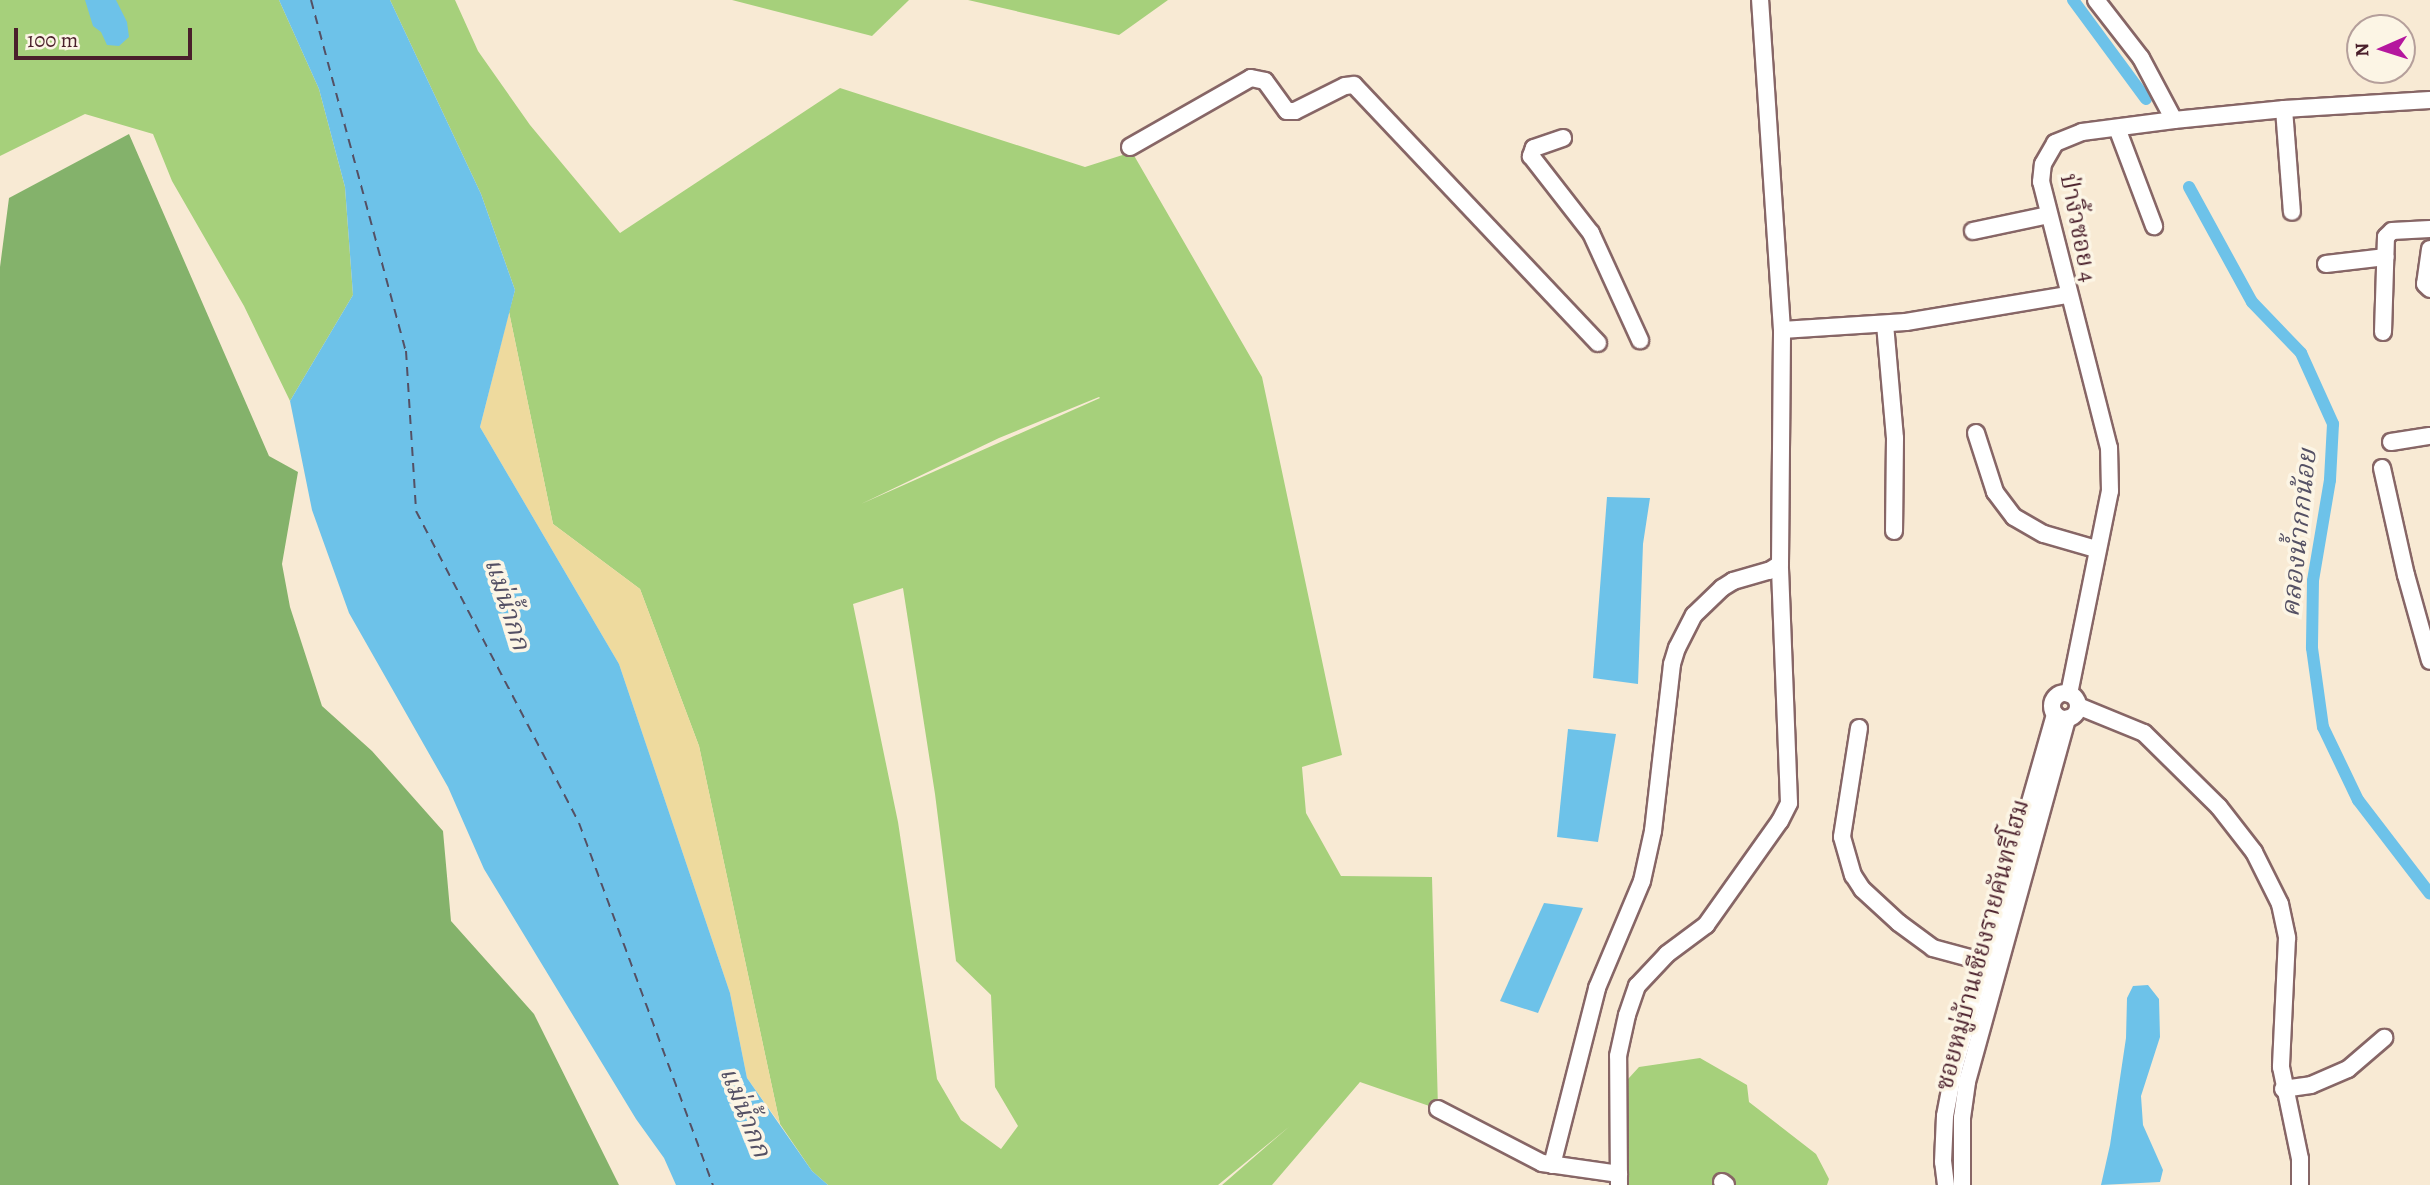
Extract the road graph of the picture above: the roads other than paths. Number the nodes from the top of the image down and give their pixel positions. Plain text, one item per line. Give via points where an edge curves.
1 (1760, 0) edge
2 (2096, 0) edge
3 (2430, 100) edge
4 (2284, 109) junction
5 (2174, 120) junction
6 (2117, 128) junction
7 (1563, 138) dead end
8 (1130, 147) dead end
9 (2292, 212) dead end
10 (2048, 215) junction
11 (2154, 226) dead end
12 (2430, 229) edge
13 (1973, 231) dead end
14 (2430, 249) edge
15 (2386, 257) junction
16 (2326, 264) dead end
17 (2430, 289) edge
18 (2068, 295) junction
19 (1885, 324) junction
20 (1782, 330) junction
21 (2383, 332) dead end
22 (1640, 340) dead end
23 (1598, 343) dead end
24 (1976, 433) dead end
25 (2430, 436) edge
26 (2391, 442) dead end
27 (2382, 468) dead end
28 (1894, 531) dead end
29 (2096, 549) junction
30 (1780, 564) junction
31 (2430, 661) edge
32 (2067, 708) junction
33 (1859, 728) dead end
34 (1985, 962) junction
35 (2384, 1038) dead end
36 (2283, 1088) junction
37 (1438, 1109) dead end
38 (1552, 1165) junction
39 (1619, 1180) edge
40 (1946, 1185) edge
41 (1962, 1185) edge
42 (2300, 1185) edge

1 - 20 street
2 - 5 street via 2141,58
3 - 4 street, ป่างิ้วซอย 4
4 - 5 street, ป่างิ้วซอย 4
4 - 9 street
5 - 6 street, ป่างิ้วซอย 4
6 - 10 street, ป่างิ้วซอย 4 via 2082,132 2055,143 2043,164 2040,182
6 - 11 street
7 - 22 street via 1534,148 1533,161 1591,233
8 - 23 street via 1251,78 1265,81 1287,111 1354,85
10 - 13 street
10 - 18 street, ป่างิ้วซอย 4
12 - 15 street via 2392,230 2386,237
14 - 17 street via 2425,284
15 - 16 street
15 - 21 street
18 - 19 street
18 - 29 street, ป่างิ้วซอย 4 via 2109,448 2110,491
19 - 20 street
19 - 28 street via 1895,438
20 - 30 street
24 - 29 street via 1995,492 2014,517 2044,534
25 - 26 street
27 - 31 street
29 - 32 street, ป่างิ้วซอย 4
30 - 38 street via 1722,588 1694,615 1677,648 1642,881 1597,988
30 - 39 street via 1789,803 1706,925 1667,954 1637,986 1618,1056
32 - 34 street
32 - 36 street via 2144,733 2219,807 2254,852 2280,904 2287,938
32 - 41 street, ซอยหมู่บ้านเชียงรายคันทรีโฮม via 1967,1082
33 - 34 street via 1842,837 1853,875 1899,923 1933,948
34 - 40 street via 1945,1116
35 - 36 street via 2348,1069 2311,1085
36 - 42 street via 2300,1159
37 - 38 street via 1499,1143
38 - 39 street

